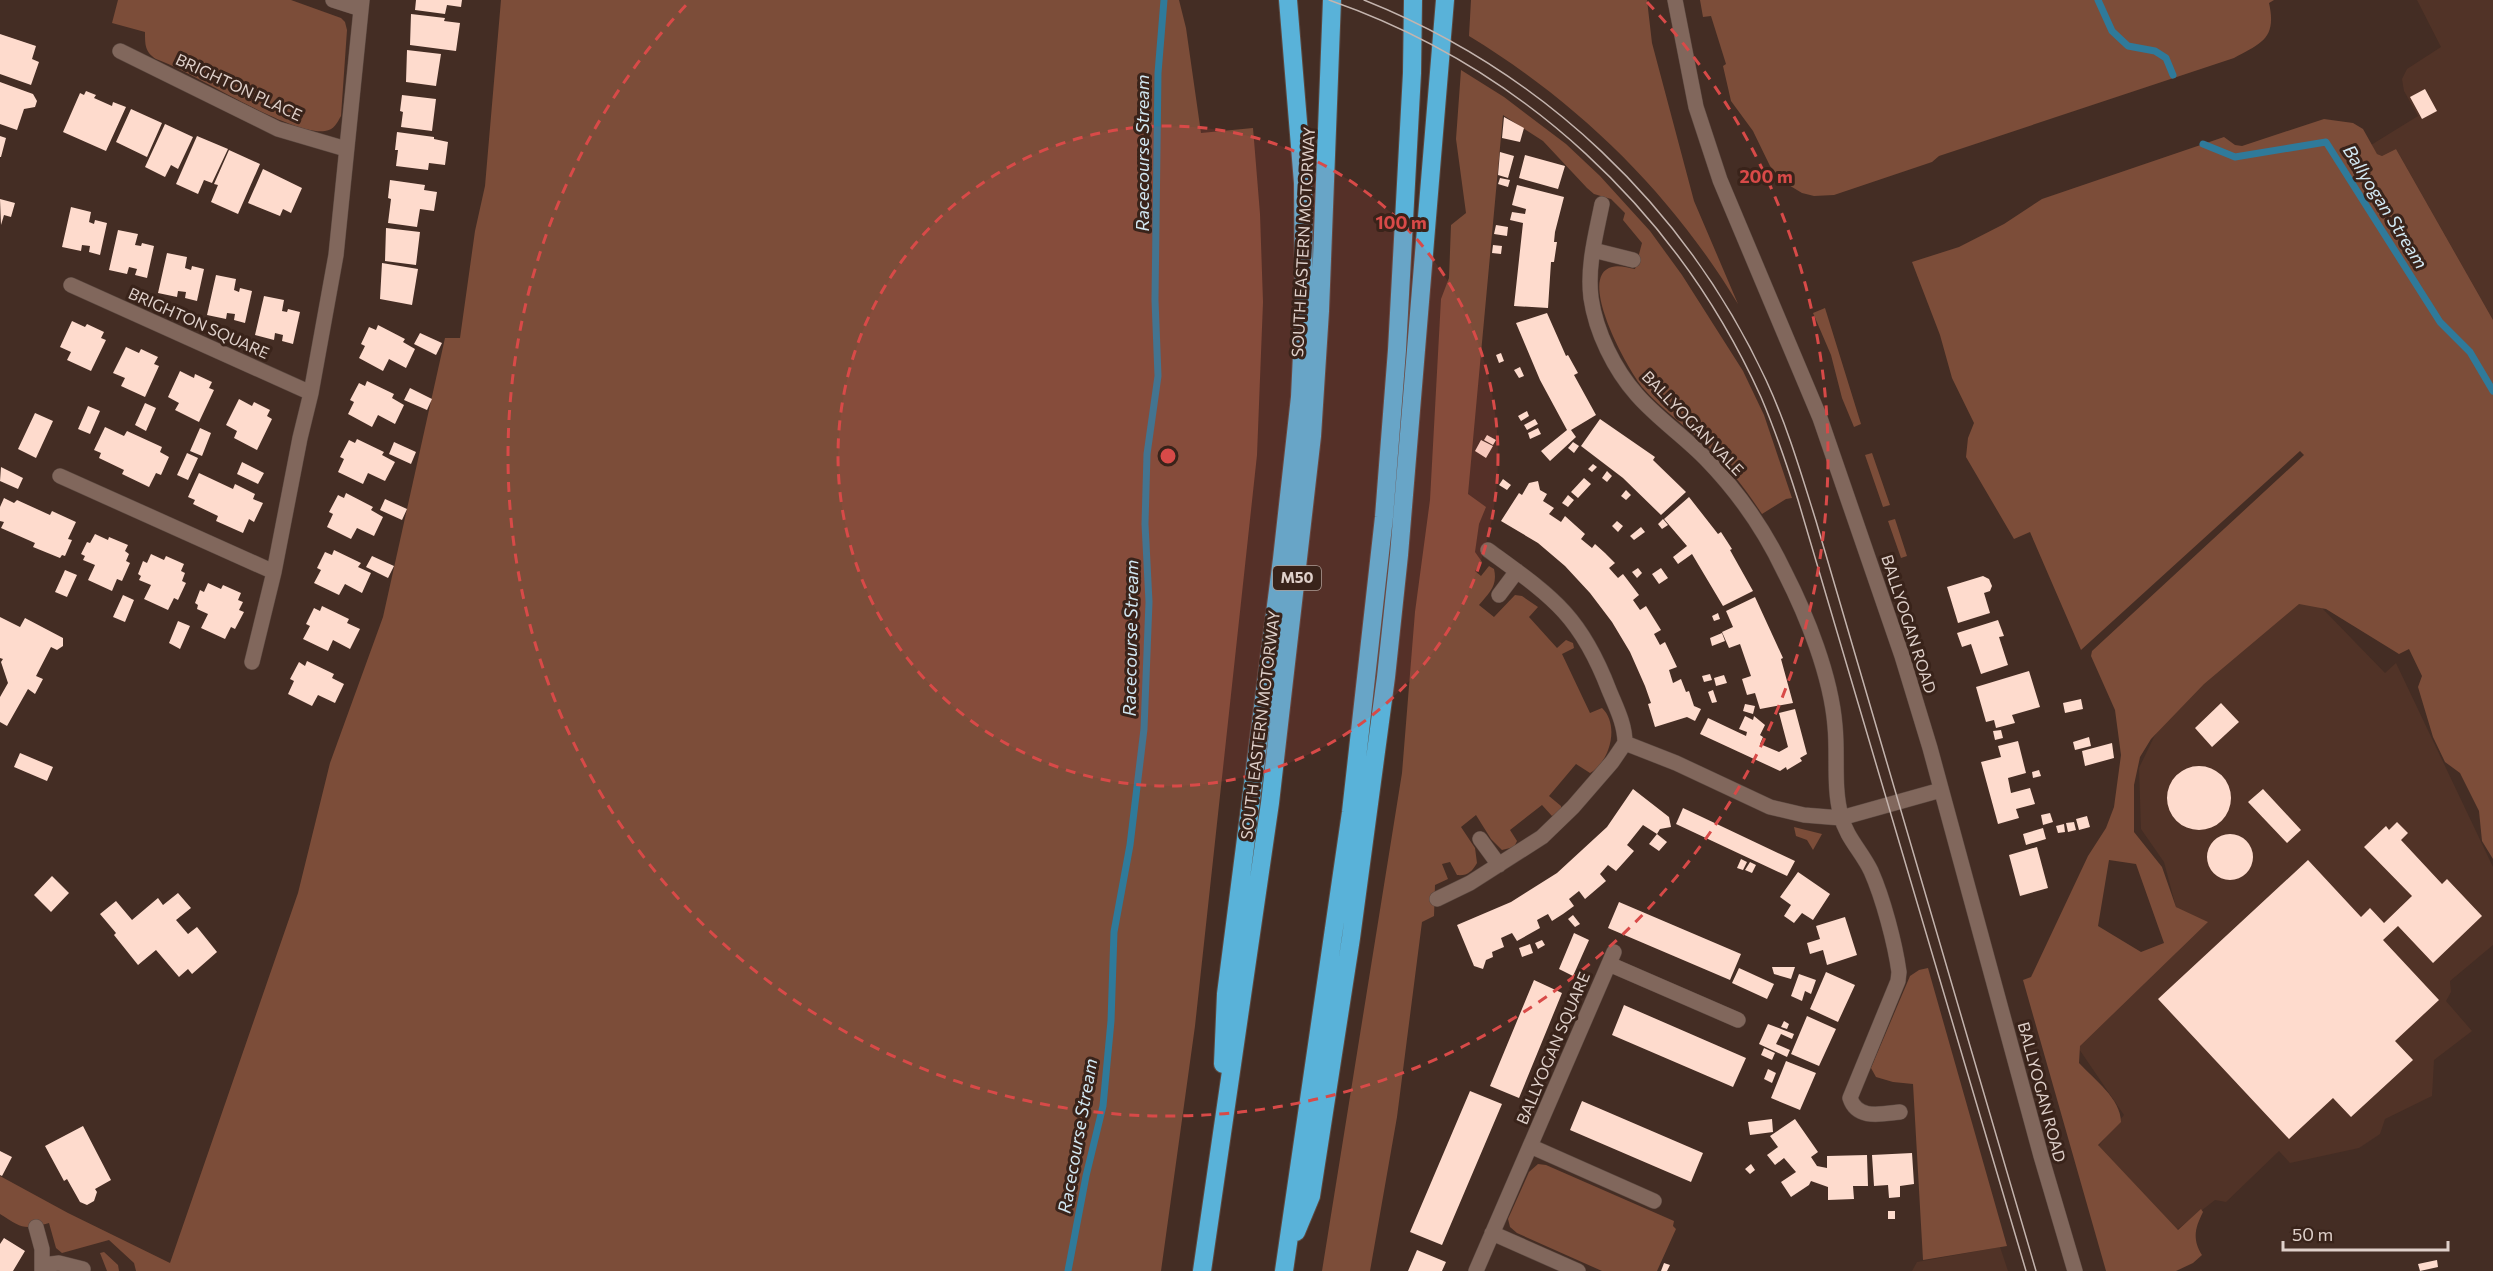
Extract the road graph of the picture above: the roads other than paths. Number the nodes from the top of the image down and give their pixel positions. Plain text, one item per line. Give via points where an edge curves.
1 (333, 0) edge
2 (1288, 0) edge
3 (1332, 0) edge
4 (1413, 0) edge
5 (1445, 0) edge
6 (1675, 0) edge
7 (361, 4) edge
8 (120, 51) dead end
9 (346, 149) junction
10 (1602, 204) dead end
11 (1593, 250) junction
12 (1633, 260) dead end
13 (71, 285) dead end
14 (311, 393) junction
15 (60, 477) dead end
16 (1488, 550) dead end
17 (1517, 571) junction
18 (274, 572) junction
19 (1499, 595) dead end
20 (252, 662) dead end
21 (1626, 743) junction
22 (1941, 790) junction
23 (1841, 818) junction
24 (1480, 839) dead end
25 (1498, 865) junction
26 (1437, 899) dead end
27 (1738, 1020) dead end
28 (1900, 1112) dead end
29 (1530, 1146) junction
30 (1220, 1153) junction
31 (1654, 1201) dead end
32 (36, 1227) dead end
33 (1492, 1233) junction
34 (1287, 1252) junction
35 (42, 1268) edge
36 (83, 1269) dead end
37 (1202, 1271) edge
38 (1284, 1271) edge
39 (1476, 1271) edge
40 (1578, 1271) edge
41 (2075, 1271) edge

1 - 7 street
2 - 30 highway via 1303,183 1300,397 1226,994
3 - 30 highway, SOUTH EASTERN MOTORWAY / M50 via 1312,436 1270,803
4 - 34 highway via 1397,350 1384,517 1351,812
5 - 34 highway via 1386,677 1311,1196
6 - 22 street, BALLYOGAN ROAD via 1696,107 1720,180 1789,340 1851,501
7 - 9 street
8 - 9 street, BRIGHTON PLACE via 278,129
9 - 14 street via 336,255
10 - 11 street, BALLYOGAN VALE
11 - 12 street
11 - 23 street, BALLYOGAN VALE via 1592,298 1602,337 1621,374 1637,395 1727,483 1772,548 1795,595 1820,661 1835,723 1835,784
13 - 14 street, BRIGHTON SQUARE
14 - 18 street
15 - 18 street
16 - 17 street
17 - 19 street
17 - 21 street via 1556,601 1581,630 1623,723
18 - 20 street
21 - 23 street via 1770,807
21 - 25 street via 1558,824
22 - 23 street
22 - 41 street, BALLYOGAN ROAD
23 - 28 street, BALLYOGAN VALE via 1871,871 1899,972 1850,1098 1854,1108 1862,1113
24 - 25 street
25 - 26 street
27 - 29 street, BALLYOGAN SQUARE via 1612,958
29 - 31 street, BALLYOGAN SQUARE
29 - 33 street, BALLYOGAN SQUARE
30 - 37 highway, SOUTH EASTERN MOTORWAY / M50
32 - 35 street
33 - 39 street, BALLYOGAN SQUARE
33 - 40 street
34 - 38 highway
35 - 36 street via 59,1263

